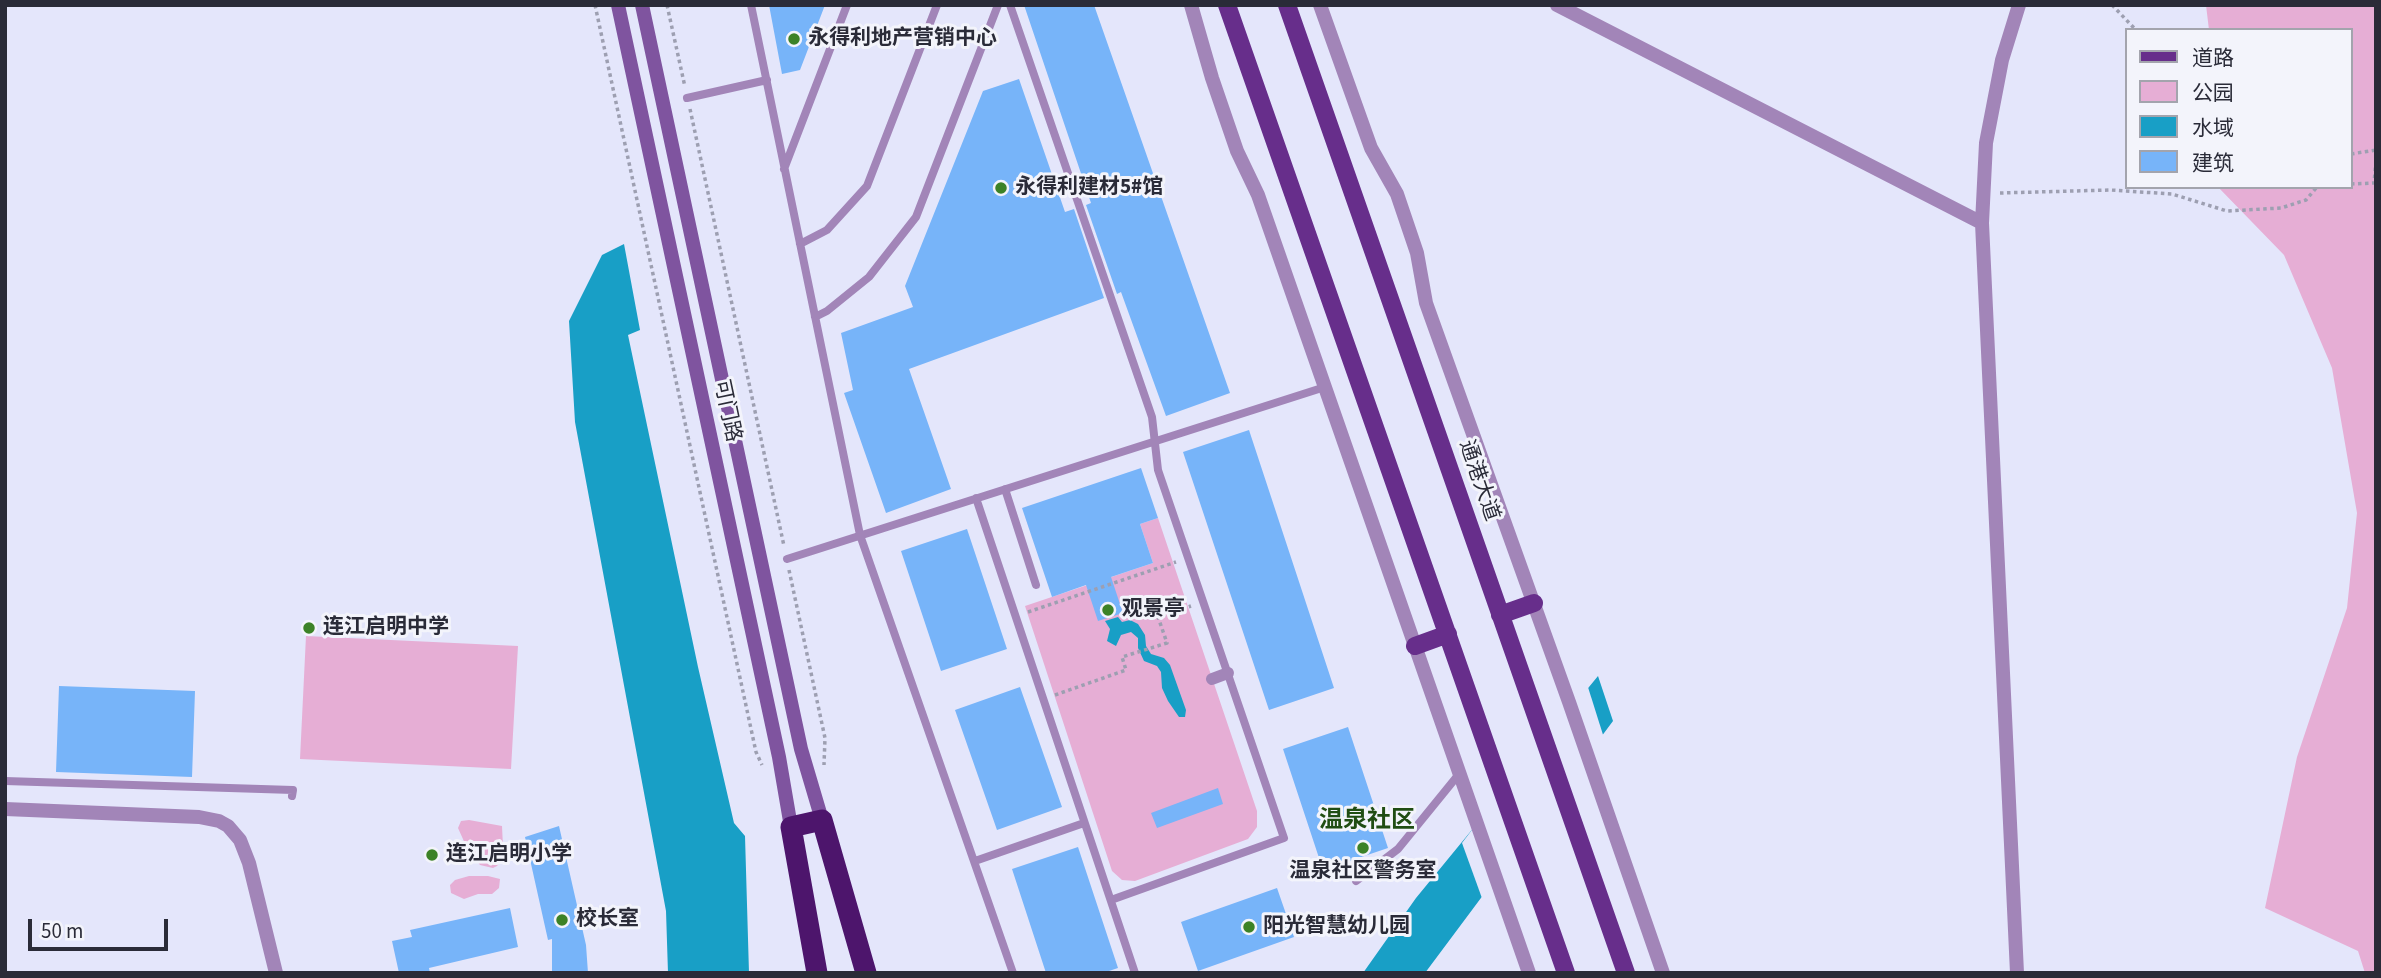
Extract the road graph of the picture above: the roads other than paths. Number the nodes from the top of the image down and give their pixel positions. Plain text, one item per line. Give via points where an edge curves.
1 (618, 5) edge
2 (642, 5) edge
3 (751, 5) edge
4 (847, 5) edge
5 (937, 5) edge
6 (998, 5) edge
7 (1010, 5) edge
8 (1191, 5) edge
9 (1227, 5) edge
10 (1287, 5) edge
11 (1320, 5) edge
12 (1557, 5) edge
13 (2019, 5) edge
14 (766, 80) junction
15 (687, 98) road end
16 (785, 169) junction
17 (1982, 223) junction
18 (800, 244) junction
19 (815, 317) junction
20 (1325, 387) junction
21 (1155, 442) junction
22 (1004, 489) junction
23 (976, 498) junction
24 (860, 536) junction
25 (787, 559) road end
26 (1036, 585) dead end
27 (1534, 603) junction
28 (1500, 615) junction
29 (1448, 634) junction
30 (1415, 646) junction
31 (1228, 673) junction
32 (1212, 679) dead end
33 (1460, 774) junction
34 (5, 781) edge
35 (292, 796) dead end
36 (5, 809) edge
37 (822, 820) junction
38 (1084, 823) junction
39 (792, 827) junction
40 (975, 861) junction
41 (1356, 881) dead end
42 (1111, 900) junction
43 (276, 973) edge
44 (817, 973) edge
45 (866, 973) edge
46 (1013, 973) edge
47 (1135, 973) edge
48 (1529, 973) edge
49 (1566, 973) edge
50 (1626, 973) edge
51 (1663, 973) edge
52 (2017, 973) edge

1 - 39 main road, 可门路
2 - 37 main road, 可门路 via 800,750
3 - 14 lane
4 - 16 lane
5 - 18 lane via 867,186 827,230
6 - 19 lane via 916,217 869,277
7 - 21 lane via 1152,417
8 - 20 street via 1237,152 1258,195
9 - 29 main road
10 - 28 main road, 通港大道
11 - 27 street via 1371,148 1397,194 1417,253 1426,303
12 - 17 street
13 - 17 street via 2002,60 1986,143
14 - 15 lane
14 - 16 lane
16 - 18 lane
17 - 52 street
18 - 19 lane
19 - 24 lane
20 - 21 lane
20 - 30 street
21 - 22 lane
21 - 31 lane via 1158,470
22 - 23 lane
22 - 26 lane
23 - 24 lane
23 - 38 lane
24 - 25 lane
24 - 40 lane
27 - 28 main road
27 - 51 street
28 - 50 main road, 通港大道
29 - 30 main road
29 - 49 main road
30 - 33 street
31 - 32 street
31 - 42 lane via 1284,838
33 - 41 lane via 1398,849
33 - 48 street
34 - 35 lane via 293,790
36 - 43 street via 199,817 228,826 240,840 249,863
37 - 39 highway
37 - 45 highway
38 - 40 lane
38 - 42 lane
39 - 44 highway
40 - 46 lane
42 - 47 lane

